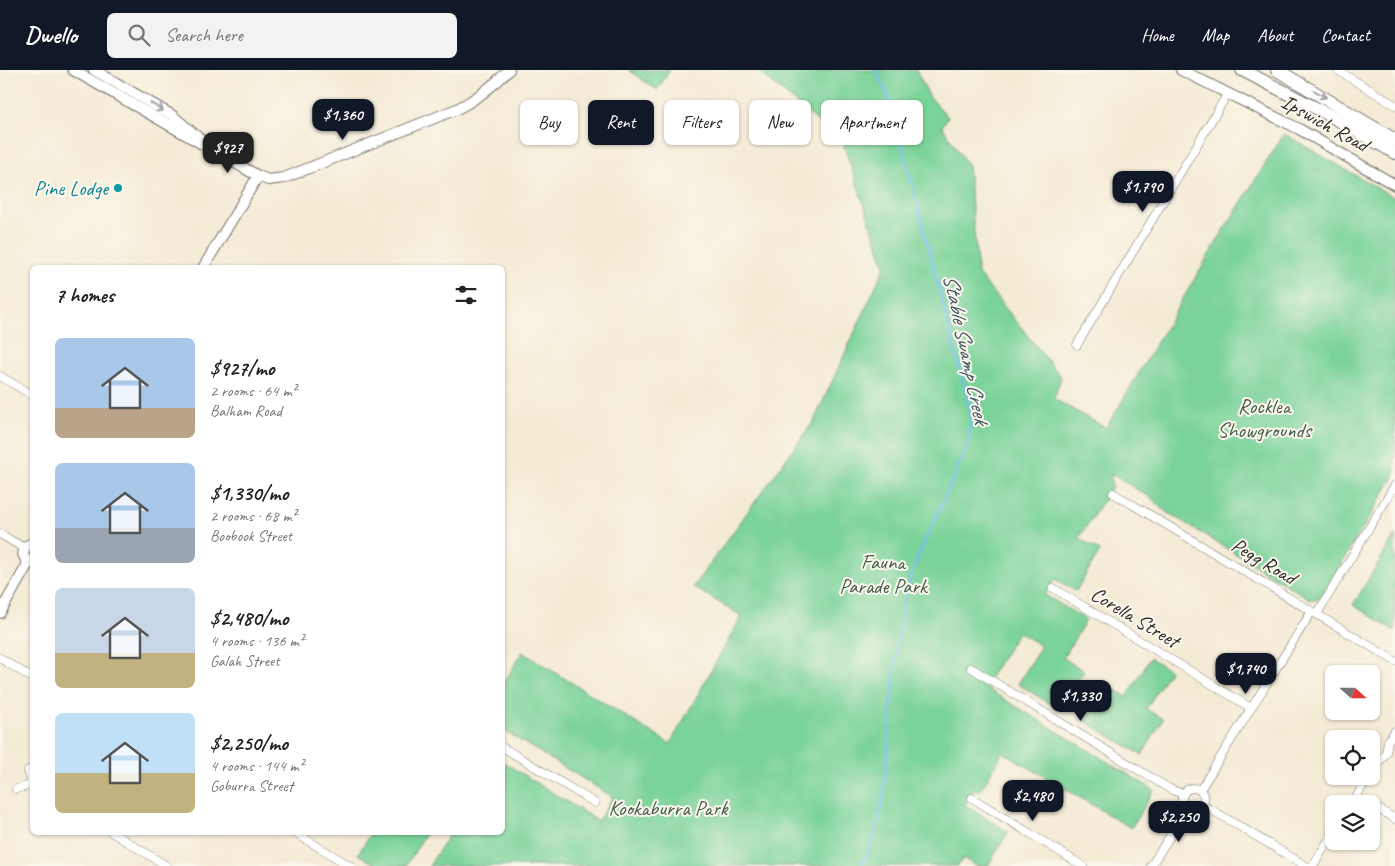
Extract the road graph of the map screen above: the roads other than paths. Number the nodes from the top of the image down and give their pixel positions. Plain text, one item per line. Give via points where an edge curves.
1 (73, 70) edge
2 (94, 70) edge
3 (509, 70) edge
4 (1180, 70) edge
5 (1242, 70) edge
6 (1278, 70) edge
7 (1337, 70) edge
8 (1228, 93) junction
9 (1395, 105) edge
10 (1395, 140) edge
11 (211, 150) junction
12 (1395, 153) edge
13 (258, 176) junction
14 (1395, 184) edge
15 (205, 265) edge
16 (1077, 344) dead end
17 (0, 376) edge
18 (30, 394) edge
19 (1395, 485) edge
20 (1113, 493) dead end
21 (0, 534) edge
22 (28, 546) edge
23 (30, 561) edge
24 (30, 564) edge
25 (1053, 588) dead end
26 (0, 613) edge
27 (1315, 613) junction
28 (0, 658) edge
29 (1395, 661) edge
30 (970, 668) dead end
31 (30, 677) edge
32 (1251, 708) junction
33 (1395, 731) edge
34 (505, 749) edge
35 (1380, 761) edge
36 (28, 770) dead end
37 (30, 778) edge
38 (30, 786) edge
39 (16, 789) dead end
40 (1200, 790) junction
41 (1183, 794) junction
42 (972, 798) dead end
43 (595, 803) dead end
44 (1202, 806) junction
45 (1186, 809) junction
46 (1380, 810) edge
47 (1395, 819) edge
48 (116, 835) edge
49 (299, 835) edge
50 (1325, 846) edge
51 (168, 866) edge
52 (350, 866) edge
53 (1083, 866) edge
54 (1152, 866) edge
55 (1306, 866) edge
56 (1313, 866) edge

1 - 11 street
2 -> 11 street via 173,116
3 - 13 street via 490,88 457,109 284,178 268,180
4 - 8 street, Ipswich Road
5 - 12 highway
6 -> 10 highway
7 - 9 street
8 - 14 street, Ipswich Road via 1300,129
8 - 16 street
11 - 13 street
13 - 15 street
17 - 18 street
19 - 27 street
20 - 27 street, Pegg Road
21 - 22 street
22 - 23 street via 24,558
24 - 26 street
25 - 32 street, Corella Street
27 - 29 street, Pegg Road
27 - 32 street
28 - 31 street
30 - 41 street
32 - 40 street
33 - 35 street
34 - 43 street
36 - 37 street
38 - 39 street
40 - 41 street via 1192,788
40 - 44 street via 1204,796
41 - 45 street via 1181,800
42 - 53 street
44 - 45 street via 1196,810
44 - 55 street
45 - 54 street
46 - 47 street
48 - 51 street
49 - 52 street
50 - 56 street

